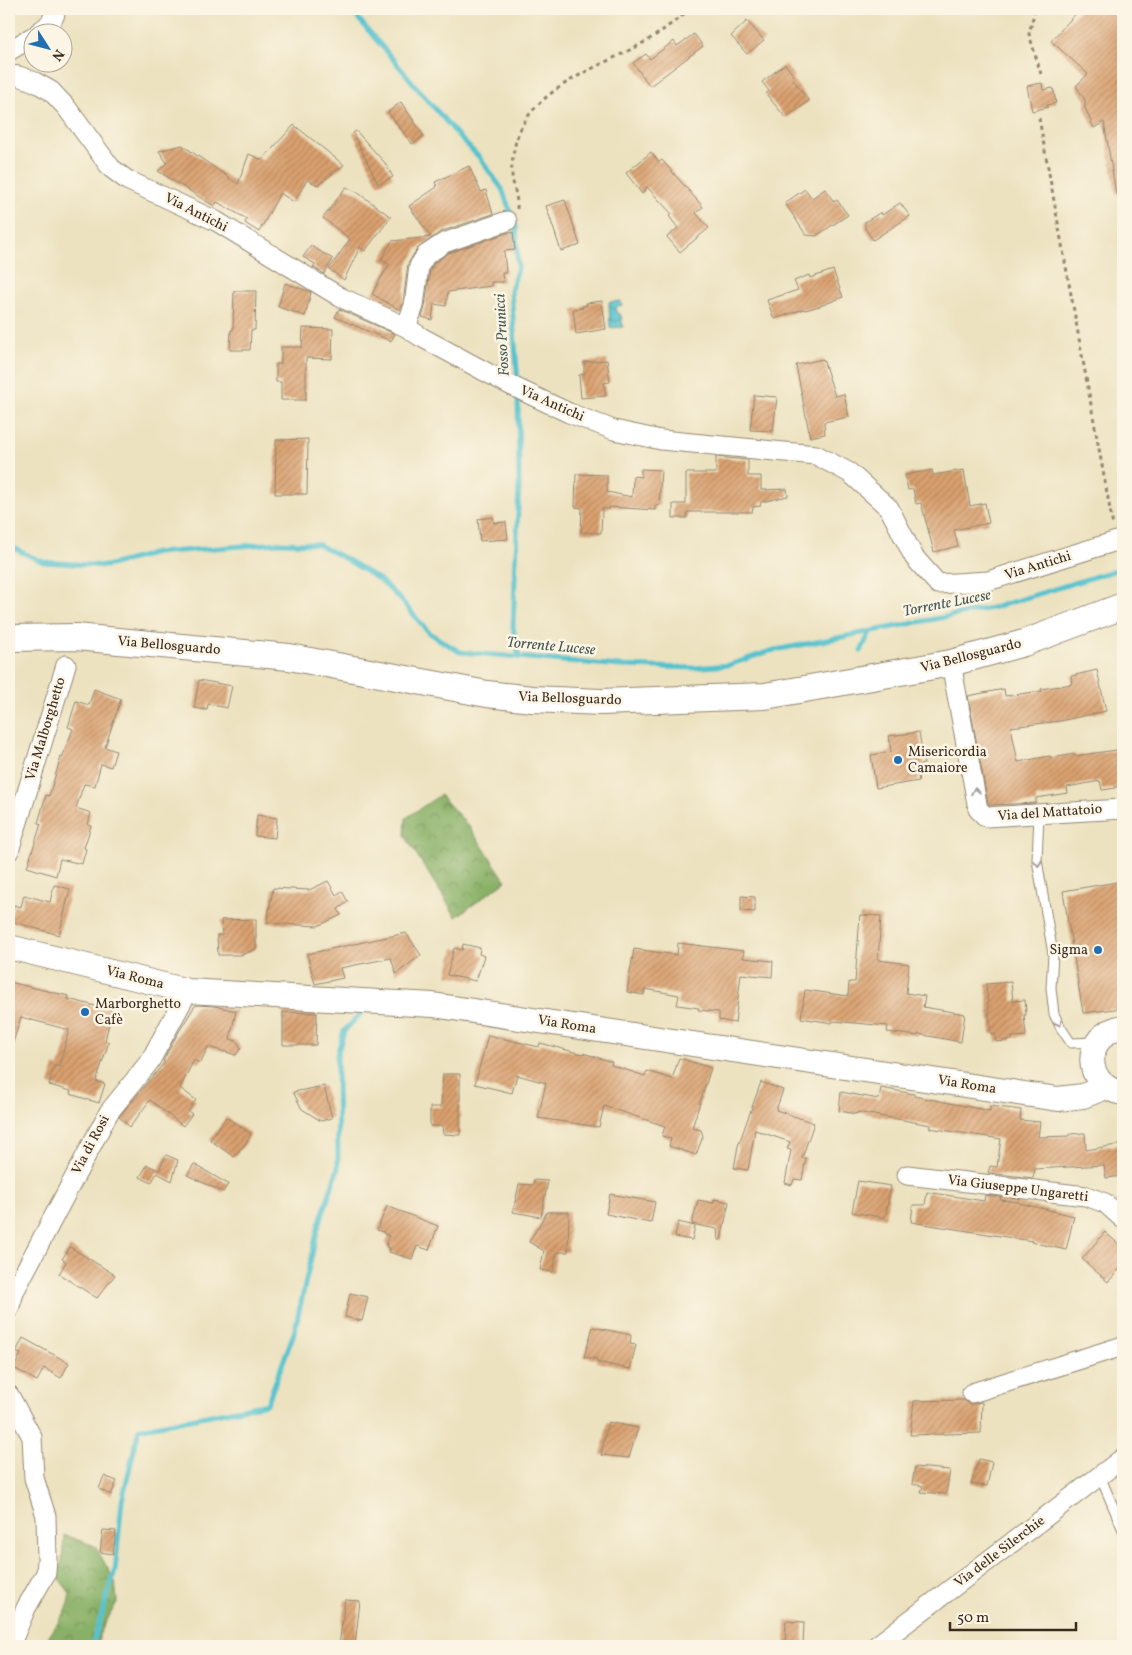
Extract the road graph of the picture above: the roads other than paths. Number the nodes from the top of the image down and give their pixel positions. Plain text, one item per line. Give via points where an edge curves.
1 (56, 9) edge
2 (50, 22) edge
3 (22, 43) edge
4 (9, 51) edge
5 (9, 75) edge
6 (512, 218) road end
7 (406, 327) junction
8 (1120, 540) edge
9 (1123, 606) edge
10 (9, 638) edge
11 (950, 663) junction
12 (66, 665) dead end
13 (1123, 808) edge
14 (1039, 814) junction
15 (9, 851) edge
16 (9, 947) edge
17 (188, 991) junction
18 (1123, 1027) edge
19 (1097, 1042) junction
20 (1108, 1084) edge
21 (907, 1176) dead end
22 (1123, 1219) edge
23 (9, 1308) edge
24 (1123, 1346) edge
25 (972, 1393) dead end
26 (9, 1395) edge
27 (1123, 1458) edge
28 (1100, 1476) junction
29 (1123, 1530) edge
30 (10, 1646) edge
31 (876, 1646) edge

1 - 2 street
3 - 4 street
5 - 7 street, Via Antichi via 35,82 51,91 110,168 127,180 216,221 340,297
6 - 7 street via 444,243 426,255 419,266 414,306
7 - 8 street, Via Antichi via 510,385 614,430 661,440 816,455 850,473 889,508 914,557 938,584 988,580
9 - 11 main road, Via Bellosguardo via 1024,642
10 - 11 main road, Via Bellosguardo via 76,637 289,657 487,694 601,702 765,696
14 -> 11 street, Via del Mattatoio via 986,817 978,810
12 - 15 street, Via Malborghetto
13 - 14 street, Via del Mattatoio
14 -> 19 lane via 1037,860 1053,954 1051,988 1054,1014 1071,1043
16 - 17 street, Via Roma
17 - 20 street, Via Roma via 433,1005 1058,1099 1082,1096
17 - 23 street, Via di Rosi via 150,1061 110,1112
18 - 19 street via 1104,1033
19 - 20 street via 1092,1057
21 - 22 street, Via Giuseppe Ungaretti via 1086,1196 1105,1203
24 - 25 street
26 - 30 street via 32,1437 34,1478 46,1516 47,1559 46,1573
27 - 28 street, Via delle Silerchie
28 - 29 lane
28 - 31 street, Via delle Silerchie

